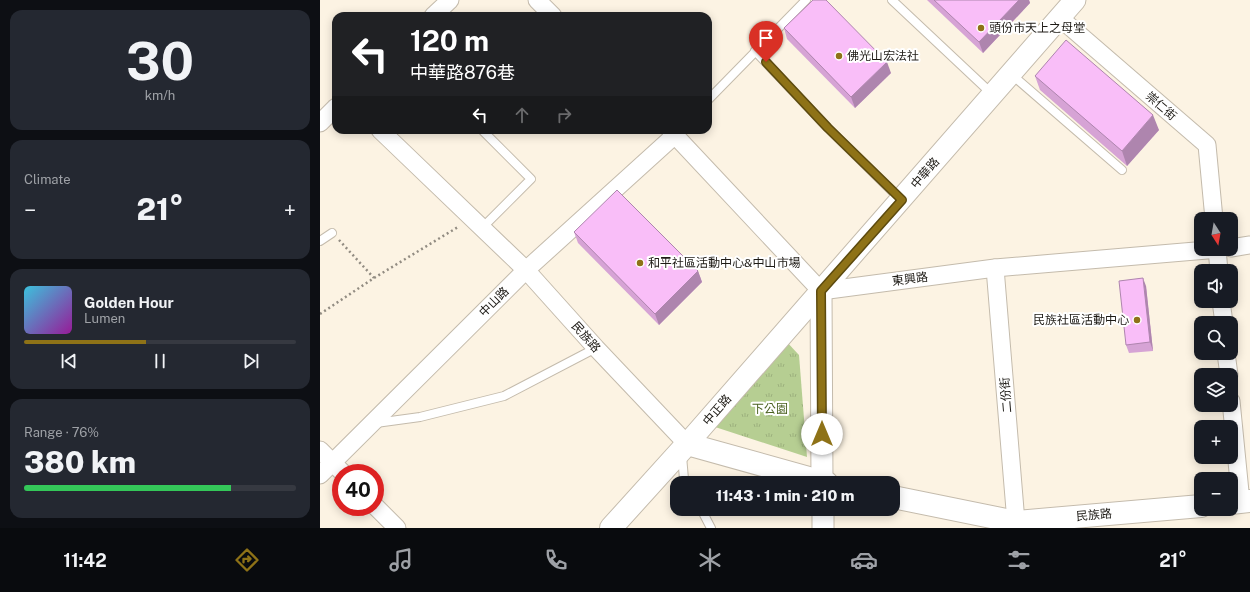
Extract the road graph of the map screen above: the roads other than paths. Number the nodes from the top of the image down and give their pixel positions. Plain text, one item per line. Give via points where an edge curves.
1 (450, 0) edge
2 (537, 0) edge
3 (806, 0) edge
4 (892, 0) edge
5 (1075, 0) edge
6 (437, 12) edge
7 (549, 12) edge
8 (1060, 18) junction
9 (755, 51) junction
10 (1011, 74) junction
11 (993, 94) junction
12 (712, 96) edge
13 (332, 111) edge
14 (320, 123) edge
15 (384, 134) edge
16 (486, 134) edge
17 (673, 134) edge
18 (677, 134) edge
19 (1122, 170) edge
20 (902, 200) junction
21 (1213, 212) edge
22 (477, 223) junction
23 (332, 232) road end
24 (320, 241) edge
25 (1250, 245) edge
26 (1238, 247) edge
27 (1194, 251) edge
28 (995, 268) junction
29 (526, 270) junction
30 (821, 291) junction
31 (596, 348) junction
32 (1232, 412) edge
33 (372, 424) junction
34 (687, 444) junction
35 (320, 450) edge
36 (334, 464) edge
37 (341, 464) edge
38 (332, 470) edge
39 (320, 475) edge
40 (684, 476) edge
41 (799, 476) edge
42 (823, 476) edge
43 (900, 498) edge
44 (1240, 502) edge
45 (1194, 507) edge
46 (384, 515) edge
47 (705, 516) edge
48 (823, 516) edge
49 (1016, 522) junction
50 (397, 528) edge
51 (611, 528) edge
52 (711, 528) edge
53 (823, 528) edge

1 - 6 street
2 - 7 street
3 - 9 lane
4 - 11 lane
5 - 8 street, 中華路
8 - 10 street, 中華路
8 - 21 street, 崇仁街 via 1206,145
9 - 12 lane
9 - 20 lane via 828,128
10 - 11 street, 中華路
10 - 19 lane
11 - 20 street, 中華路
13 - 14 street
15 - 22 street, 民族路
16 - 22 lane via 531,180
17 - 29 street, 中山路
18 - 30 street
20 - 30 street, 中華路
22 - 29 street, 民族路
23 - 24 lane
25 - 26 street
27 - 28 street, 東興路
28 - 30 street, 東興路
28 - 49 street, 二份街
29 - 31 street, 民族路
29 - 33 street, 中山路
30 - 34 street, 中正路
30 - 42 street
31 - 33 lane via 504,396 420,417
31 - 34 street, 民族路
32 - 44 street
33 - 37 street, 中山路
34 - 40 lane via 681,457
34 - 41 main road
34 - 51 main road, 中正路
35 - 36 street
38 - 39 street, 中山路
43 - 49 main road, 民族路
45 - 49 main road, 民族路
46 - 50 street
47 - 52 lane
48 - 53 street

